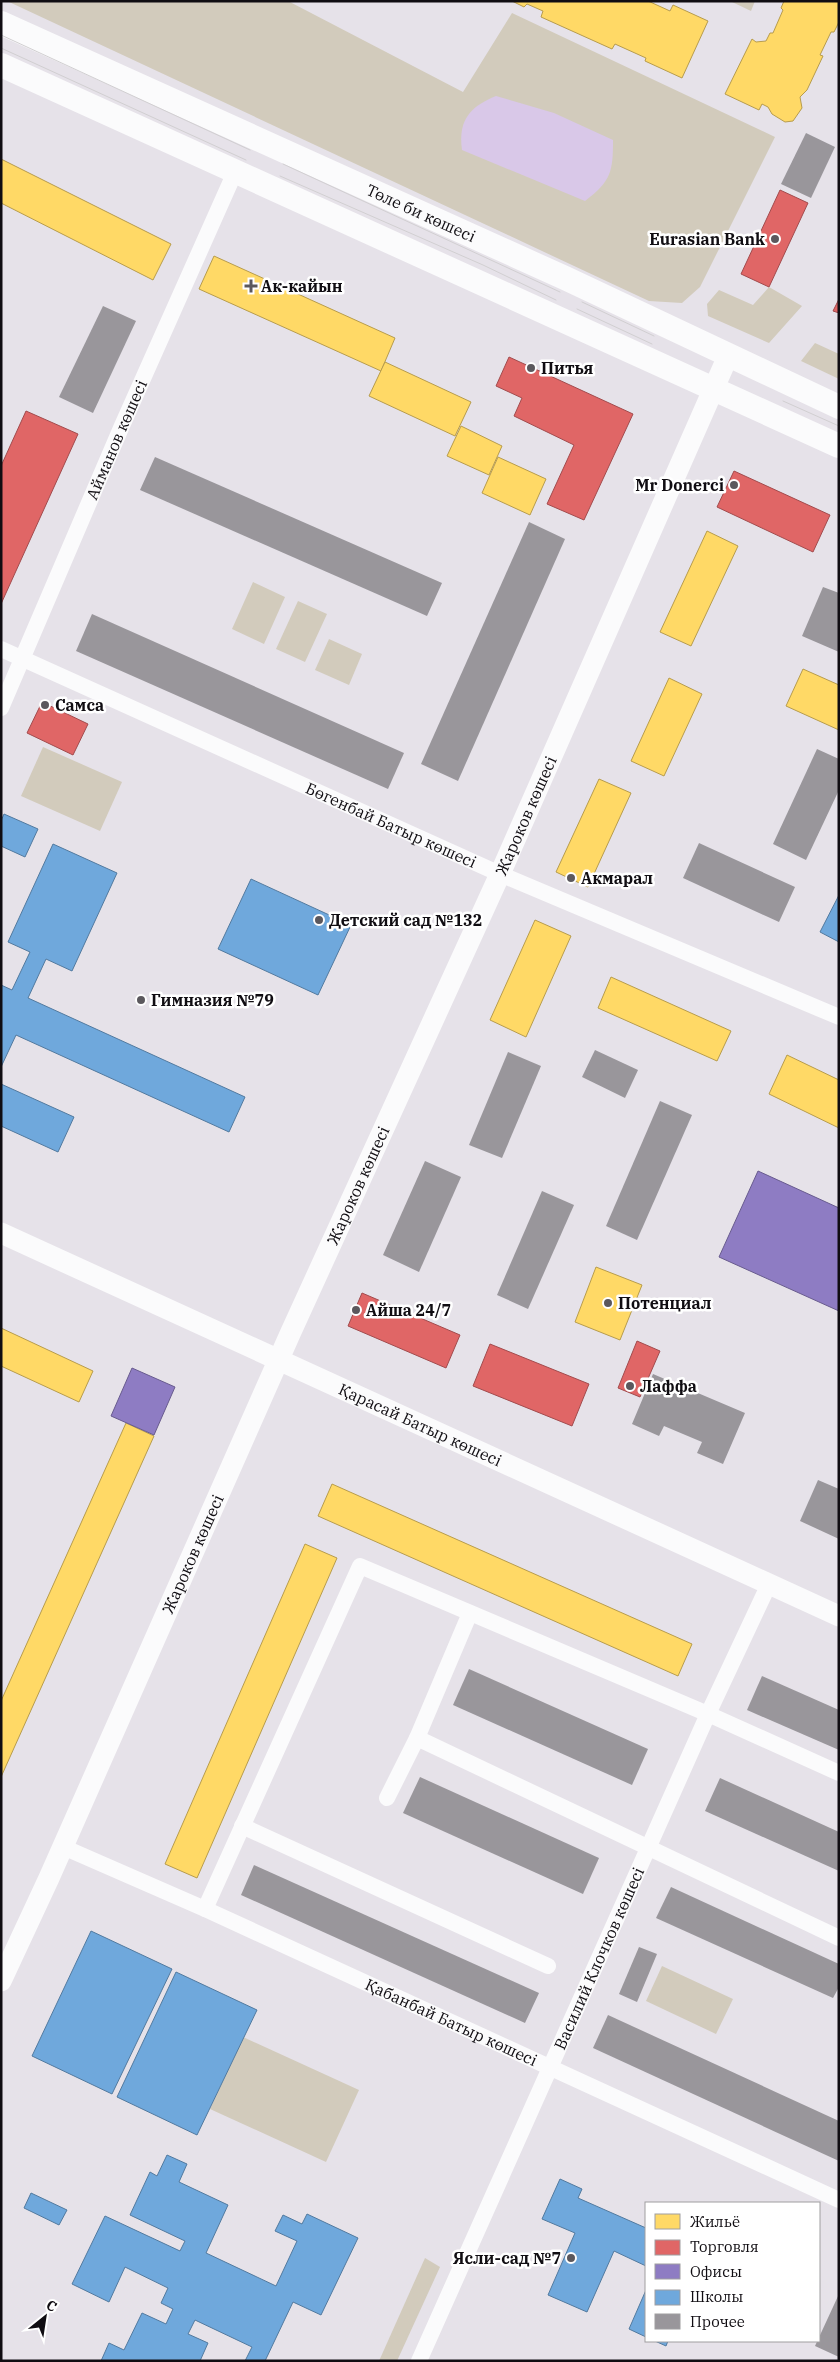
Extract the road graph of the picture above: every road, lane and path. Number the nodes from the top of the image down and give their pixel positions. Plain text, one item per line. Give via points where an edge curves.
1 (1, 24) edge
2 (1, 65) edge
3 (235, 172) junction
4 (565, 278) junction
5 (554, 316) junction
6 (728, 356) junction
7 (714, 389) junction
8 (839, 407) edge
9 (839, 446) edge
10 (1, 649) edge
11 (23, 658) junction
12 (1, 708) edge
13 (500, 874) junction
14 (839, 1017) edge
15 (1, 1233) edge
16 (279, 1360) junction
17 (769, 1584) junction
18 (470, 1613) junction
19 (839, 1616) edge
20 (708, 1714) junction
21 (417, 1738) junction
22 (839, 1772) edge
23 (387, 1798) dead end
24 (242, 1826) junction
25 (63, 1847) junction
26 (649, 1847) junction
27 (206, 1909) junction
28 (839, 1938) edge
29 (548, 1966) dead end
30 (1, 1981) edge
31 (550, 2067) junction
32 (839, 2200) edge
33 (419, 2361) edge

1 - 4 main road, Төле би көшесі
2 - 3 main road
3 - 5 main road
3 - 11 street, Айманов көшесі
4 - 5 main road via 570,288 569,304
4 - 6 main road, Төле би көшесі
5 - 7 main road
6 - 7 street, Жароков көшесі
6 - 8 main road, Төле би көшесі
7 - 9 main road
7 - 13 street, Жароков көшесі
10 - 11 street, Бөгенбай Батыр көшесі
11 - 12 street, Айманов көшесі
11 - 13 street, Бөгенбай Батыр көшесі
13 - 14 street, Бөгенбай Батыр көшесі
13 - 16 street, Жароков көшесі
15 - 16 street, Қарасай Батыр көшесі
16 - 17 street, Қарасай Батыр көшесі
16 - 25 street, Жароков көшесі
17 - 19 street, Қарасай Батыр көшесі
17 - 20 street, Василий Клочков көшесі
18 - 20 street
18 - 21 street
18 - 24 street via 360,1566
20 - 22 street
20 - 26 street, Василий Клочков көшесі
21 - 23 street
21 - 26 street
24 - 27 street
24 - 29 street
25 - 27 street, Қабанбай Батыр көшесі
25 - 30 street, Жароков көшесі
26 - 28 street
26 - 31 street, Василий Клочков көшесі
27 - 31 street, Қабанбай Батыр көшесі
31 - 32 street, Қабанбай Батыр көшесі
31 - 33 street, Василий Клочков көшесі

